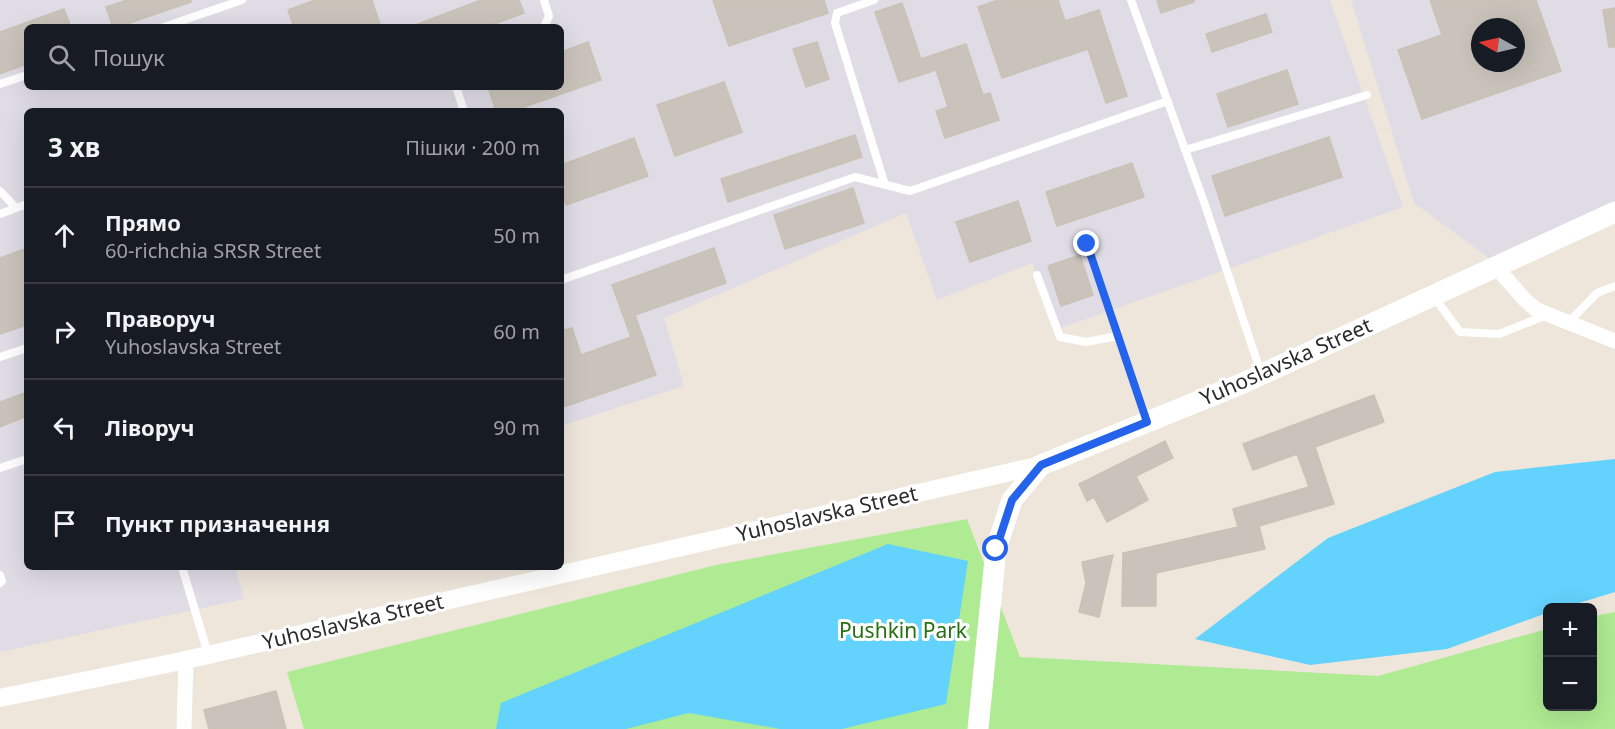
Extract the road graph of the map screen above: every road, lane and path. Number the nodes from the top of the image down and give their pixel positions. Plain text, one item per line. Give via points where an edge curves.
1 (242, 0) edge
2 (544, 0) edge
3 (874, 0) edge
4 (1131, 0) edge
5 (173, 24) edge
6 (545, 24) edge
7 (24, 76) edge
8 (0, 84) edge
9 (457, 90) edge
10 (1367, 95) dead end
11 (1168, 101) junction
12 (463, 108) edge
13 (1185, 150) junction
14 (885, 185) junction
15 (0, 191) edge
16 (24, 205) edge
17 (16, 208) junction
18 (1615, 212) edge
19 (0, 214) edge
20 (1087, 244) dead end
21 (1496, 267) junction
22 (1037, 275) dead end
23 (564, 279) edge
24 (1615, 286) edge
25 (1433, 296) junction
26 (1547, 315) junction
27 (1568, 323) junction
28 (1118, 336) junction
29 (1615, 341) edge
30 (24, 349) edge
31 (0, 357) edge
32 (1262, 374) junction
33 (1147, 422) junction
34 (24, 460) edge
35 (1041, 465) junction
36 (0, 468) edge
37 (183, 570) edge
38 (0, 575) edge
39 (0, 583) edge
40 (208, 655) junction
41 (186, 660) junction
42 (0, 698) edge
43 (184, 729) edge
44 (978, 729) edge

1 - 5 lane
2 - 6 lane via 549,16
3 - 14 lane via 837,13 835,23
4 - 11 lane
7 - 8 lane
9 - 12 lane
10 - 13 lane
11 - 13 lane
11 - 14 lane via 910,191
13 - 32 lane
14 - 23 lane via 855,177
15 - 17 lane
16 - 17 lane
17 - 19 lane
18 - 21 main road, Yuhoslavska Street
20 - 28 lane
21 - 25 main road, Yuhoslavska Street
21 - 26 street via 1525,300
22 - 28 lane via 1060,338 1086,342
24 - 27 lane via 1597,293
25 - 26 lane via 1460,332 1499,334
25 - 32 main road, Yuhoslavska Street
26 - 27 street
27 - 29 street
28 - 33 lane
30 - 31 lane
32 - 33 main road, Yuhoslavska Street
33 - 35 main road, Yuhoslavska Street
34 - 36 lane
35 - 40 street, Yuhoslavska Street
35 - 44 main road via 1012,500 996,549
37 - 40 lane
38 - 39 lane
40 - 41 street, Yuhoslavska Street
41 - 42 street, Yuhoslavska Street
41 - 43 street

